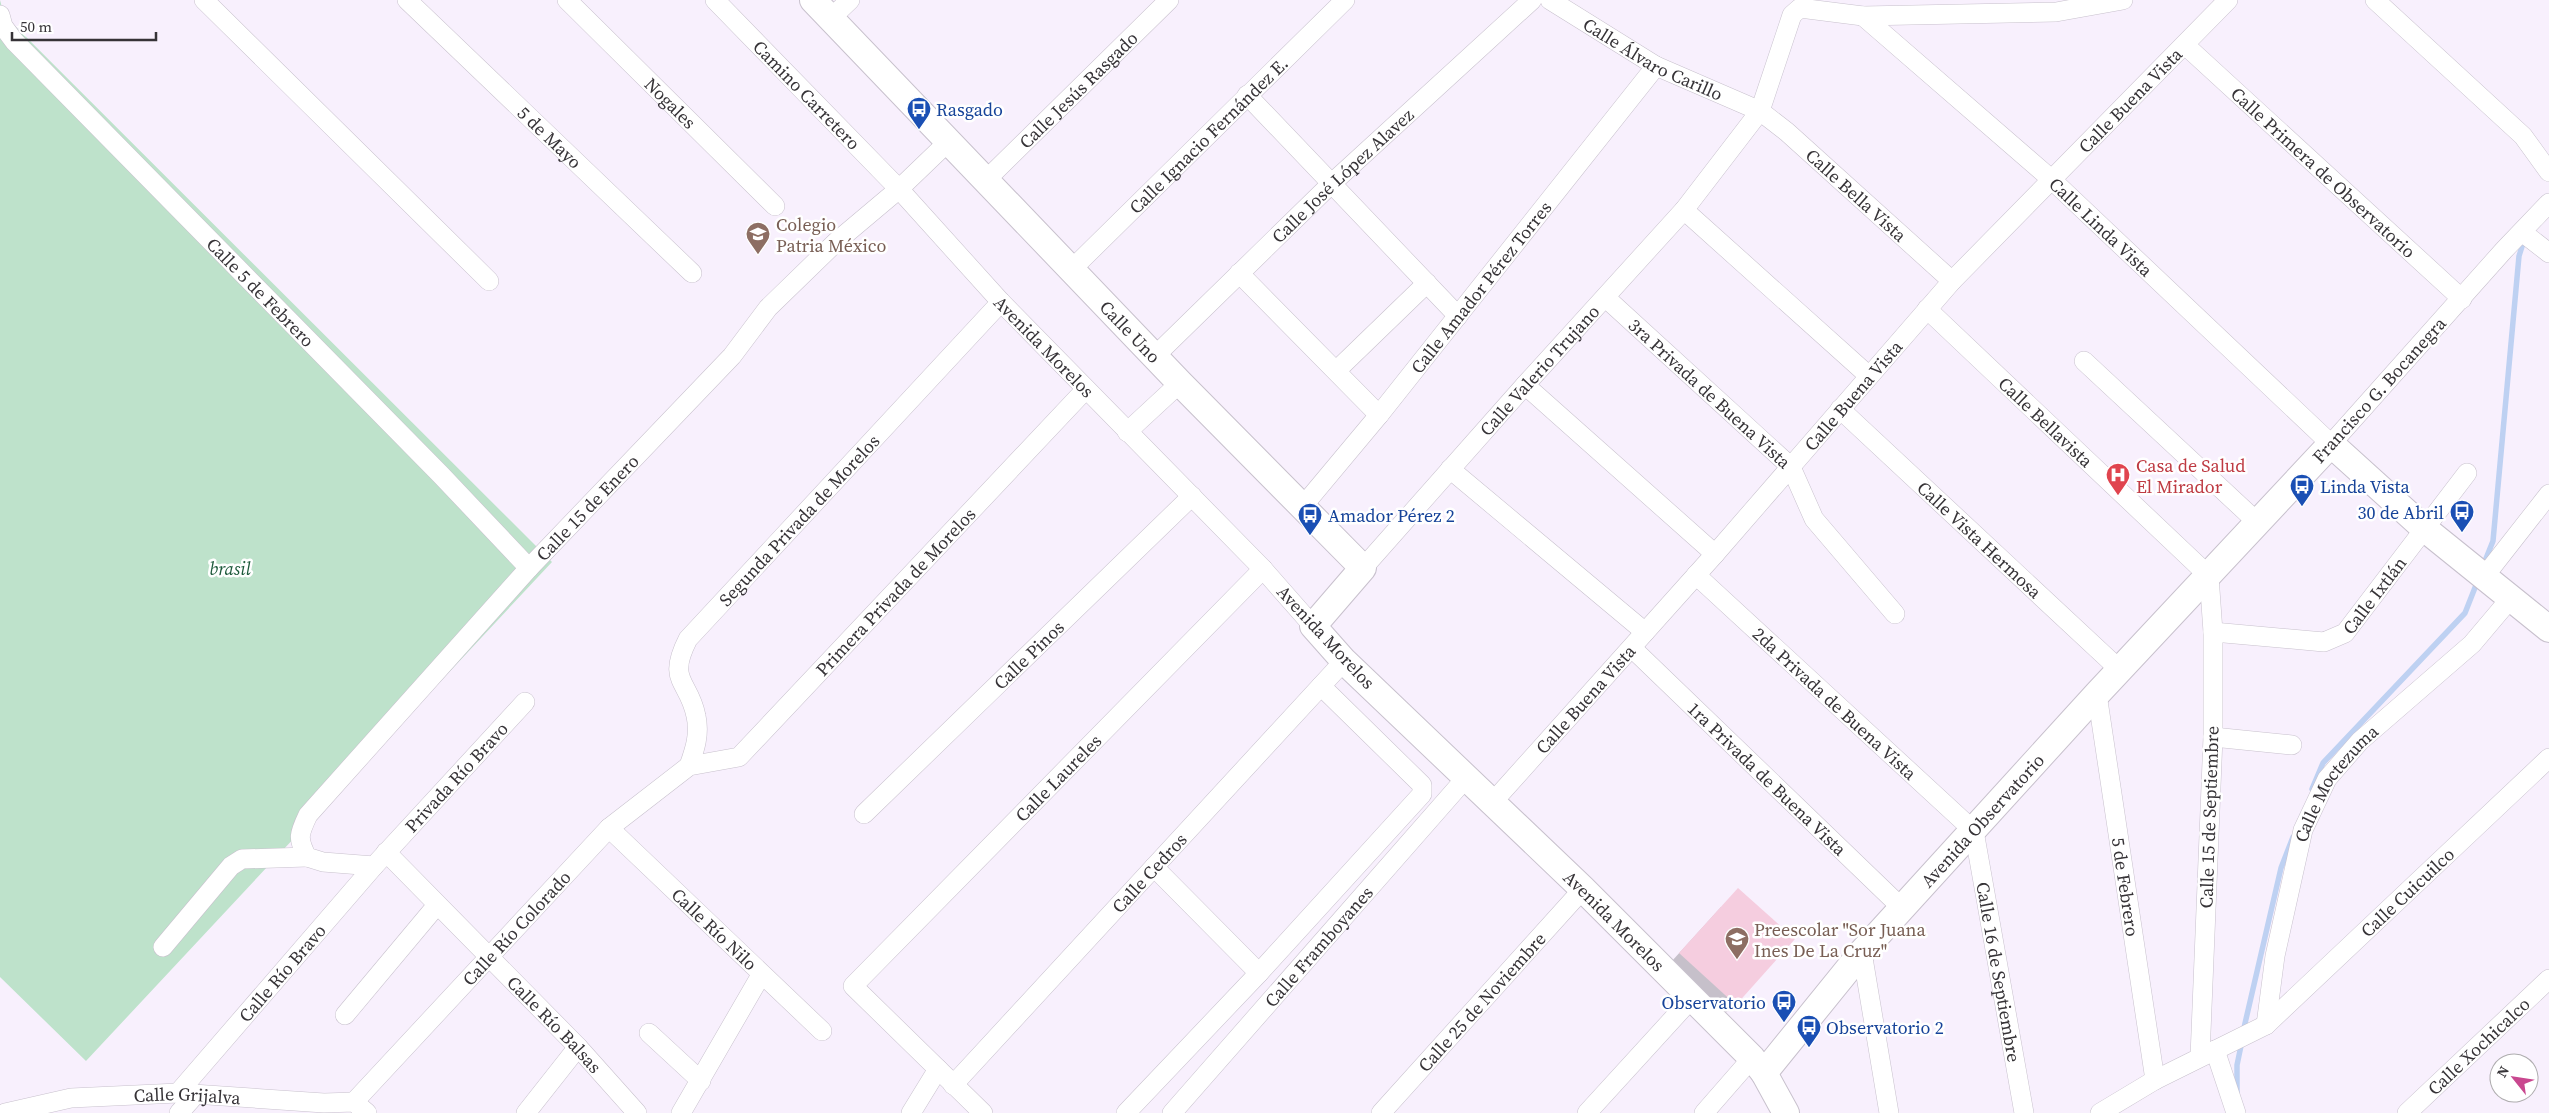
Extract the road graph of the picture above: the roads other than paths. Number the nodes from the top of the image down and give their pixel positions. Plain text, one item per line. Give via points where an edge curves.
1 (204, 0) edge
2 (407, 0) edge
3 (568, 0) edge
4 (716, 0) edge
5 (850, 0) edge
6 (1169, 0) edge
7 (1345, 0) edge
8 (1532, 0) edge
9 (1550, 0) edge
10 (2123, 0) edge
11 (2228, 0) edge
12 (2374, 0) edge
13 (822, 9) edge
14 (0, 14) edge
15 (1864, 16) junction
16 (2185, 45) junction
17 (1656, 66) junction
18 (1247, 96) junction
19 (1760, 111) junction
20 (949, 142) junction
21 (2549, 172) edge
22 (2051, 179) junction
23 (986, 180) junction
24 (1331, 184) junction
25 (899, 190) junction
26 (2549, 204) edge
27 (775, 206) dead end
28 (1684, 210) junction
29 (2522, 232) junction
30 (2549, 254) edge
31 (1072, 269) junction
32 (692, 273) dead end
33 (1239, 273) junction
34 (489, 281) dead end
35 (1952, 281) junction
36 (1427, 283) junction
37 (1606, 298) junction
38 (2462, 299) junction
39 (1001, 302) junction
40 (1927, 309) junction
41 (1458, 316) junction
42 (1156, 355) junction
43 (2084, 361) dead end
44 (1337, 370) junction
45 (1869, 376) junction
46 (1180, 383) junction
47 (1525, 385) junction
48 (1086, 389) junction
49 (1840, 409) junction
50 (1378, 415) junction
51 (1127, 432) junction
52 (2331, 444) junction
53 (1791, 467) junction
54 (1450, 469) junction
55 (2467, 474) dead end
56 (2549, 494) edge
57 (1192, 496) junction
58 (1303, 506) junction
59 (2257, 522) junction
60 (2425, 529) junction
61 (1715, 554) junction
62 (529, 568) junction
63 (1363, 568) junction
64 (1263, 569) junction
65 (1696, 575) junction
66 (2209, 576) junction
67 (2484, 576) junction
68 (2510, 599) junction
69 (1895, 614) dead end
70 (1313, 626) junction
71 (2549, 630) edge
72 (1645, 632) junction
73 (2213, 632) junction
74 (1632, 648) junction
75 (1344, 661) junction
76 (2120, 670) junction
77 (1322, 686) junction
78 (2098, 694) junction
79 (525, 702) dead end
80 (2212, 737) junction
81 (2292, 745) dead end
82 (2549, 758) edge
83 (689, 766) junction
84 (1466, 779) junction
85 (1491, 804) junction
86 (864, 814) dead end
87 (609, 828) junction
88 (1974, 832) junction
89 (304, 851) junction
90 (380, 859) junction
91 (1154, 867) junction
92 (1583, 889) junction
93 (437, 905) junction
94 (1903, 909) junction
95 (162, 947) dead end
96 (1862, 952) junction
97 (488, 958) junction
98 (1260, 973) junction
99 (761, 975) junction
100 (2549, 979) edge
101 (1692, 998) junction
102 (345, 1015) dead end
103 (2266, 1025) junction
104 (822, 1031) dead end
105 (648, 1033) dead end
106 (578, 1047) junction
107 (2207, 1054) junction
108 (1758, 1065) junction
109 (938, 1069) junction
110 (2155, 1080) junction
111 (701, 1081) junction
112 (953, 1084) junction
113 (187, 1093) junction
114 (361, 1107) edge
115 (320, 1108) edge
116 (5, 1113) edge
117 (179, 1113) edge
118 (526, 1113) edge
119 (637, 1113) edge
120 (681, 1113) edge
121 (911, 1113) edge
122 (983, 1113) edge
123 (1126, 1113) edge
124 (1172, 1113) edge
125 (1381, 1113) edge
126 (1587, 1113) edge
127 (1704, 1113) edge
128 (1786, 1113) edge
129 (1889, 1113) edge
130 (2024, 1113) edge
131 (2100, 1113) edge
132 (2236, 1113) edge
133 (2407, 1113) edge

1 - 34 street
2 - 32 street, 5 de Mayo
3 - 27 street, Nogales
4 - 25 street, Camino Carretero
5 - 13 street
6 - 23 street, Calle Jesús Rasgado
7 - 18 street, Calle Ignacio Fernández E.
8 - 24 street, Calle José López Alavez
9 - 17 street, Calle Álvaro Carillo
10 - 15 street via 2056,12
11 - 16 street, Calle Buena Vista
12 - 21 street via 2523,136
13 - 20 street, Calle Uno
14 - 62 street, Calle 5 de Febrero via 3,26 14,41
15 - 19 street, Calle Valerio Trujano via 1800,8 1792,15
15 - 22 street, Calle Linda Vista
16 - 22 street, Calle Buena Vista
16 - 38 street, Calle Primera de Observatorio
17 - 19 street, Calle Álvaro Carillo
17 - 41 street, Calle Amador Pérez Torres
18 - 24 street
18 - 31 street, Calle Ignacio Fernández E.
19 - 28 street, Calle Valerio Trujano
19 - 35 street, Calle Bella Vista
20 - 23 street, Calle Uno
20 - 25 street, Calle 15 de Enero
22 - 35 street, Calle Buena Vista
22 - 52 street, Calle Linda Vista
23 - 31 street, Calle Uno
24 - 33 street, Calle José López Alavez
24 - 36 street
25 - 39 street, Avenida Morelos
25 - 62 street, Calle 15 de Enero via 836,242 768,308 732,356
26 - 29 street, Francisco G. Bocanegra
28 - 37 street, Calle Valerio Trujano
28 - 45 street
29 - 30 street
29 - 38 street, Francisco G. Bocanegra
31 - 42 street, Calle Uno
33 - 42 street, Calle José López Alavez
33 - 44 street
35 - 40 street, Calle Buena Vista
36 - 41 street
36 - 44 street
37 - 47 street, Calle Valerio Trujano
37 - 53 street, 3ra Privada de Buena Vista
38 - 52 street, Francisco G. Bocanegra
39 - 48 street, Avenida Morelos
39 - 83 street, Segunda Privada de Morelos via 688,639 679,658 679,678 696,715 698,739
40 - 45 street, Calle Buena Vista
40 - 66 street, Calle Bellavista
41 - 50 street, Calle Amador Pérez Torres
42 - 46 street, Calle Uno
43 - 59 street
44 - 50 street
45 - 49 street, Calle Buena Vista
46 - 51 street
46 - 58 street, Calle Uno
47 - 54 street, Calle Valerio Trujano
47 - 61 street
48 - 51 street, Avenida Morelos
48 - 83 street, Primera Privada de Morelos via 739,757
49 - 53 street, Calle Buena Vista
49 - 76 street, Calle Vista Hermosa
50 - 58 street, Calle Amador Pérez Torres
51 - 57 street, Avenida Morelos
52 - 59 street, Francisco G. Bocanegra
52 - 60 street
53 - 61 street, Calle Buena Vista
53 - 69 street, 3ra Privada de Buena Vista via 1814,519
54 - 63 street, Calle Valerio Trujano
54 - 72 street
55 - 60 street, Calle Ixtlán
56 - 67 street
57 - 64 street, Avenida Morelos
57 - 86 street, Calle Pinos
58 - 63 street, Calle Uno
59 - 66 street, Francisco G. Bocanegra
60 - 67 street
60 - 73 street, Calle Ixtlán via 2345,633 2324,642
61 - 65 street, Calle Buena Vista
62 - 89 street, Calle 15 de Enero via 308,815 299,834
63 - 70 street, Calle Valerio Trujano
64 - 70 street, Avenida Morelos
64 - 109 street, Calle Laureles via 853,986
65 - 72 street, Calle Buena Vista
65 - 88 street, 2da Privada de Buena Vista
66 - 73 street, Calle 15 de Septiembre
66 - 76 street, Avenida Observatorio
67 - 68 street
68 - 71 street
68 - 103 street, Calle Moctezuma via 2472,644 2360,741 2327,779 2303,830 2275,956
70 - 75 street, Avenida Morelos
72 - 74 street, Calle Buena Vista
73 - 80 street, Calle 15 de Septiembre
74 - 85 street, Calle Buena Vista
74 - 94 street, 1ra Privada de Buena Vista
75 - 77 street, Calle Cedros
75 - 84 street, Avenida Morelos
76 - 78 street, Avenida Observatorio
77 - 91 street, Calle Cedros
77 - 98 street via 1422,786 1422,794
78 - 88 street, Avenida Observatorio
78 - 110 street, 5 de Febrero
79 - 90 street, Privada Río Bravo
80 - 81 street
80 - 107 street, Calle 15 de Septiembre
82 - 103 street, Calle Cuicuilco
83 - 87 street, Calle Río Colorado
84 - 85 street, Avenida Morelos
84 - 124 street, Calle Framboyanes
85 - 92 street, Avenida Morelos
87 - 97 street, Calle Río Colorado
87 - 99 street, Calle Río Nilo
88 - 94 street, Avenida Observatorio
88 - 130 street, Calle 16 de Septiembre
89 - 90 street via 324,862
89 - 95 street via 242,859 231,866
90 - 93 street, Calle Río Balsas
90 - 113 street, Calle Río Bravo
91 - 98 street
91 - 112 street, Calle Cedros
92 - 101 street, Avenida Morelos
92 - 125 street, Calle 25 de Noviembre
93 - 97 street, Calle Río Balsas
93 - 102 street
94 - 96 street, Avenida Observatorio
96 - 108 street, Avenida Observatorio
96 - 129 street
97 - 106 street, Calle Río Balsas
97 - 114 street, Calle Río Colorado
98 - 123 street
99 - 104 street, Calle Río Nilo
99 - 111 street
100 - 133 street, Calle Xochicalco
101 - 108 street, Avenida Morelos
101 - 126 street
103 - 107 street, Calle Cuicuilco
105 - 111 street
106 - 118 street
106 - 119 street, Calle Río Balsas
107 - 110 street, Calle Cuicuilco
107 - 132 street
108 - 127 street
108 - 128 street, Avenida Morelos
109 - 112 street
109 - 121 street
110 - 131 street, Calle Cuicuilco
111 - 120 street
112 - 122 street
113 - 115 street, Calle Grijalva
113 - 116 street, Calle Grijalva via 71,1098
113 - 117 street, Calle Río Bravo
114 - 115 street, Calle Grijalva

